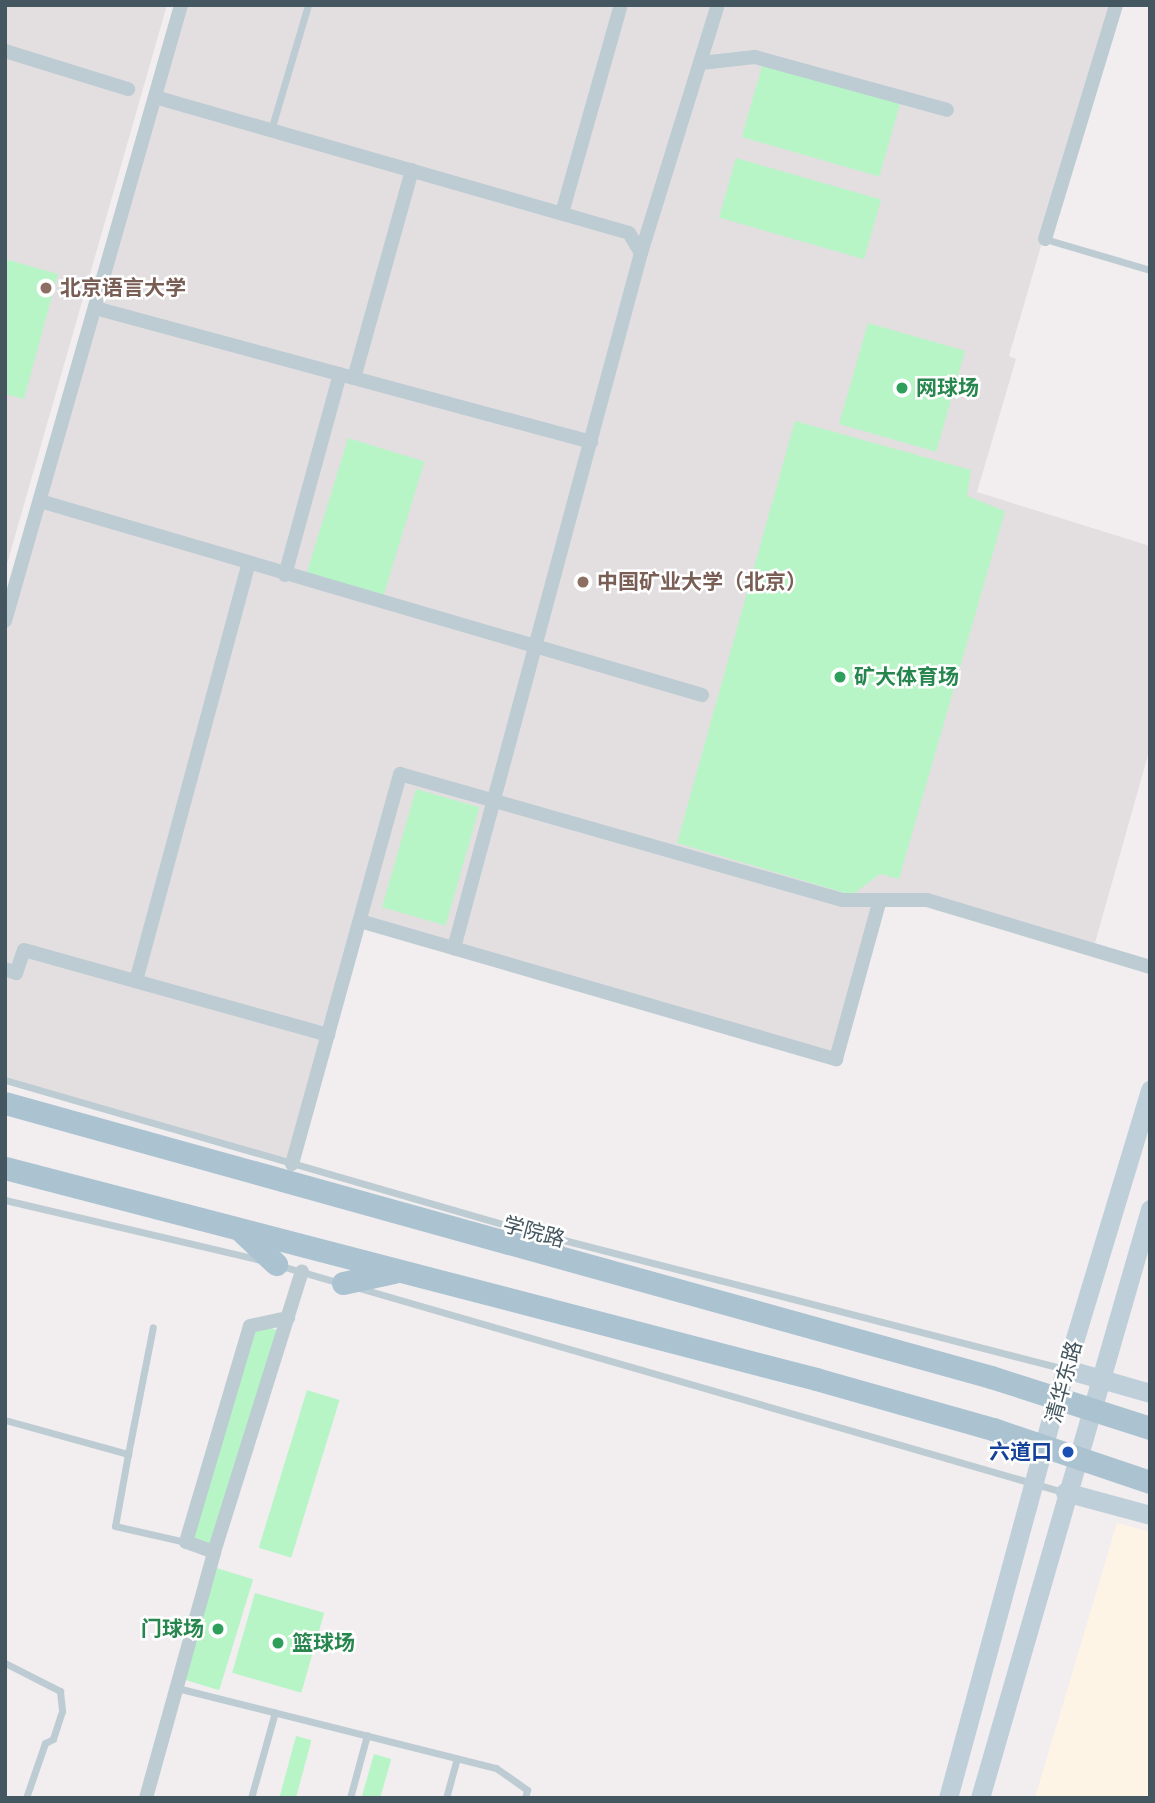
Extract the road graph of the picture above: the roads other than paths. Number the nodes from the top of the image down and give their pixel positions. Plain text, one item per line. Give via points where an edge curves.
1 (181, 5) edge
2 (309, 5) edge
3 (621, 5) edge
4 (718, 5) edge
5 (1115, 5) edge
6 (5, 51) edge
7 (701, 63) junction
8 (128, 89) dead end
9 (155, 97) junction
10 (947, 110) dead end
11 (271, 130) junction
12 (412, 170) junction
13 (562, 213) junction
14 (1045, 240) joint
15 (641, 253) junction
16 (1150, 270) edge
17 (94, 308) junction
18 (347, 376) junction
19 (591, 442) junction
20 (40, 501) junction
21 (248, 565) junction
22 (285, 575) junction
23 (5, 621) edge
24 (535, 645) junction
25 (702, 695) dead end
26 (492, 800) junction
27 (880, 903) junction
28 (360, 922) junction
29 (454, 948) junction
30 (1150, 967) edge
31 (5, 969) edge
32 (136, 981) junction
33 (328, 1035) junction
34 (5, 1080) edge
35 (1150, 1090) edge
36 (5, 1103) edge
37 (292, 1164) junction
38 (5, 1168) edge
39 (5, 1199) edge
40 (1150, 1209) edge
41 (237, 1228) junction
42 (519, 1228) junction
43 (566, 1258) junction
44 (276, 1264) junction
45 (398, 1271) junction
46 (302, 1272) junction
47 (342, 1283) junction
48 (288, 1318) junction
49 (153, 1327) dead end
50 (1066, 1369) junction
51 (1098, 1378) junction
52 (1150, 1393) edge
53 (1057, 1398) junction
54 (1090, 1408) junction
55 (5, 1420) edge
56 (1150, 1428) edge
57 (1046, 1448) junction
58 (128, 1454) junction
59 (1075, 1457) junction
60 (1150, 1482) edge
61 (1036, 1484) junction
62 (1065, 1492) junction
63 (1150, 1515) edge
64 (186, 1542) junction
65 (214, 1552) junction
66 (5, 1663) edge
67 (176, 1687) junction
68 (275, 1712) junction
69 (367, 1735) junction
70 (457, 1758) junction
71 (26, 1798) edge
72 (146, 1798) edge
73 (251, 1798) edge
74 (350, 1798) edge
75 (446, 1798) edge
76 (525, 1798) edge
77 (948, 1798) edge
78 (980, 1798) edge

1 - 9 street
2 - 11 lane
3 - 13 street
4 - 7 street
5 - 14 street
6 - 8 street
7 - 10 street via 755,57
7 - 15 street
9 - 11 street
9 - 17 street
11 - 12 street
12 - 13 street
12 - 18 street
13 - 15 street via 629,233
14 - 16 lane
15 - 19 street
17 - 18 street
17 - 20 street
18 - 19 street
18 - 22 street
19 - 24 street
20 - 21 street
20 - 23 street
21 - 22 street
21 - 32 street
22 - 24 street
24 - 25 street
24 - 26 street
26 - 27 street via 842,900
26 - 28 street via 400,774
26 - 29 street
27 - 29 street via 836,1059
27 - 30 street via 927,900
28 - 29 street
28 - 33 street
31 - 32 street via 16,973 23,950
32 - 33 street
33 - 37 street
34 - 37 lane, 学院路
35 - 50 main road, 清华东路
36 - 43 main road, 学院路
37 - 42 lane, 学院路
38 - 41 main road
39 - 44 lane
40 - 51 main road, 清华东路
41 - 44 main road
41 - 45 main road
42 - 43 main road
42 - 50 lane, 学院路
43 - 53 main road, 学院路
44 - 46 lane
45 - 47 main road
45 - 57 main road via 816,1379
46 - 47 lane
46 - 48 street
47 - 61 lane
48 - 64 street via 250,1326
48 - 65 street
49 - 58 lane
50 - 51 main road
50 - 53 main road, 清华东路
51 - 52 main road
51 - 54 main road, 清华东路
53 - 54 main road, 学院路
53 - 57 main road, 清华东路
54 - 56 main road, 学院路
54 - 59 main road, 清华东路
55 - 58 lane
57 - 59 main road
57 - 61 main road, 清华东路
58 - 64 lane via 115,1526
59 - 60 main road
59 - 62 main road, 清华东路
61 - 62 lane
61 - 77 main road, 清华东路
62 - 63 main road
62 - 78 main road, 清华东路
64 - 65 street
65 - 67 street
66 - 71 lane via 60,1691 62,1711
67 - 68 lane
67 - 72 street
68 - 69 lane
68 - 73 lane
69 - 70 lane
69 - 74 lane
70 - 75 lane
70 - 76 lane via 496,1768 527,1790

